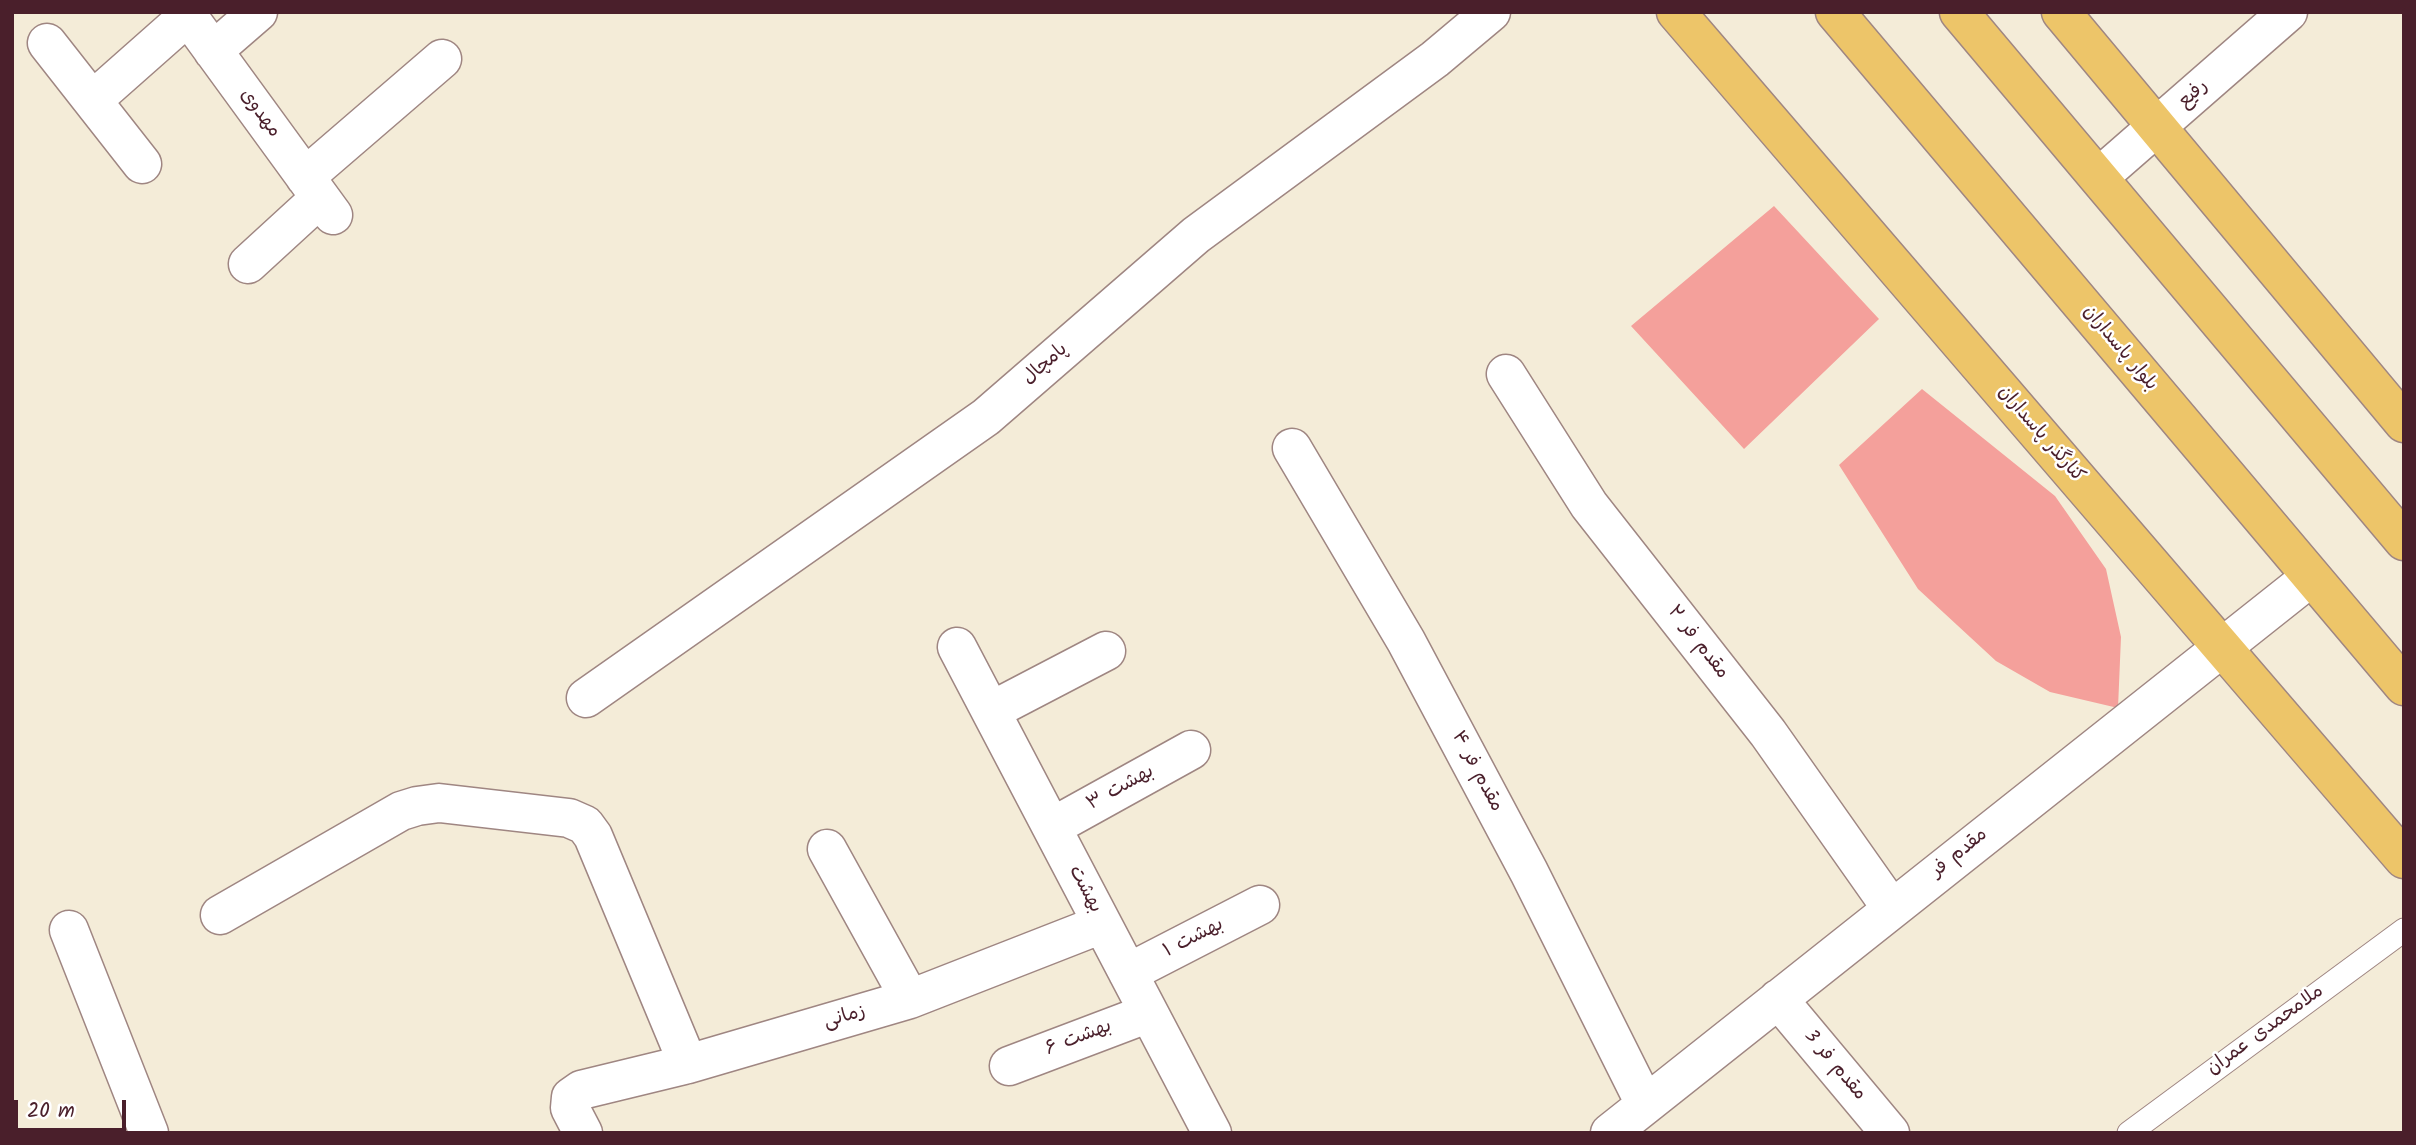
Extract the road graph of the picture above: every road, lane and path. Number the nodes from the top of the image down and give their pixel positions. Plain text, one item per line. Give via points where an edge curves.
1 (258, 12) edge
2 (1491, 12) edge
3 (1676, 12) edge
4 (1835, 12) edge
5 (1959, 12) edge
6 (2061, 12) edge
7 (2288, 12) edge
8 (186, 14) edge
9 (47, 43) dead end
10 (214, 51) junction
11 (442, 59) dead end
12 (93, 100) junction
13 (2158, 126) junction
14 (142, 164) dead end
15 (2099, 177) junction
16 (319, 197) junction
17 (248, 264) dead end
18 (1506, 374) dead end
19 (2404, 423) edge
20 (1293, 448) dead end
21 (2404, 541) edge
22 (2311, 577) junction
23 (2222, 646) junction
24 (957, 647) dead end
25 (1106, 651) dead end
26 (2404, 686) edge
27 (586, 698) dead end
28 (990, 711) junction
29 (1191, 750) dead end
30 (1052, 827) junction
31 (827, 849) dead end
32 (2404, 859) edge
33 (1260, 905) dead end
34 (1892, 909) junction
35 (220, 915) dead end
36 (1102, 924) junction
37 (69, 930) dead end
38 (2404, 930) edge
39 (1128, 973) junction
40 (910, 999) junction
41 (1778, 999) junction
42 (1149, 1013) junction
43 (688, 1064) junction
44 (1009, 1066) dead end
45 (1645, 1104) junction
46 (149, 1133) edge
47 (583, 1133) edge
48 (1212, 1133) edge
49 (1610, 1133) edge
50 (1889, 1133) edge
51 (2129, 1133) edge

1 - 10 street
2 - 27 street, پامچال via 1435,59 1196,235 986,417
3 - 23 main road, کنارگذر پاسداران
4 - 22 main road, بلوار پاسداران
5 - 15 main road
6 - 13 main road
7 - 13 street, رفیع
8 - 10 street, مهدوی
8 - 12 street
9 - 12 street
10 - 16 street, مهدوی
11 - 16 street
12 - 14 street
13 - 15 street, رفیع
13 - 19 main road
15 - 21 main road
16 - 17 street
18 - 34 street, مقدم فر ۲ via 1589,505 1768,733
20 - 45 street, مقدم فر ۴ via 1406,641
22 - 23 street, مقدم فر
22 - 26 main road, بلوار پاسداران
23 - 32 main road, کنارگذر پاسداران
23 - 34 street, مقدم فر
24 - 28 street, بهشت
25 - 28 street
28 - 30 street, بهشت
29 - 30 street, بهشت ۳
30 - 36 street, بهشت
31 - 40 street
33 - 39 street, بهشت ۱
34 - 41 street, مقدم فر
35 - 43 street via 417,806 439,803 569,818 593,836
36 - 39 street, بهشت
36 - 40 street, زمانی
37 - 46 street
38 - 51 lane, ملامحمدی عمران
39 - 42 street, بهشت
40 - 43 street, زمانی
41 - 45 street, مقدم فر
41 - 50 street, مقدم فر 3
42 - 44 street, بهشت ۶
42 - 48 street, بهشت
43 - 47 street, زمانی via 581,1090 571,1097 570,1108
45 - 49 street, مقدم فر

